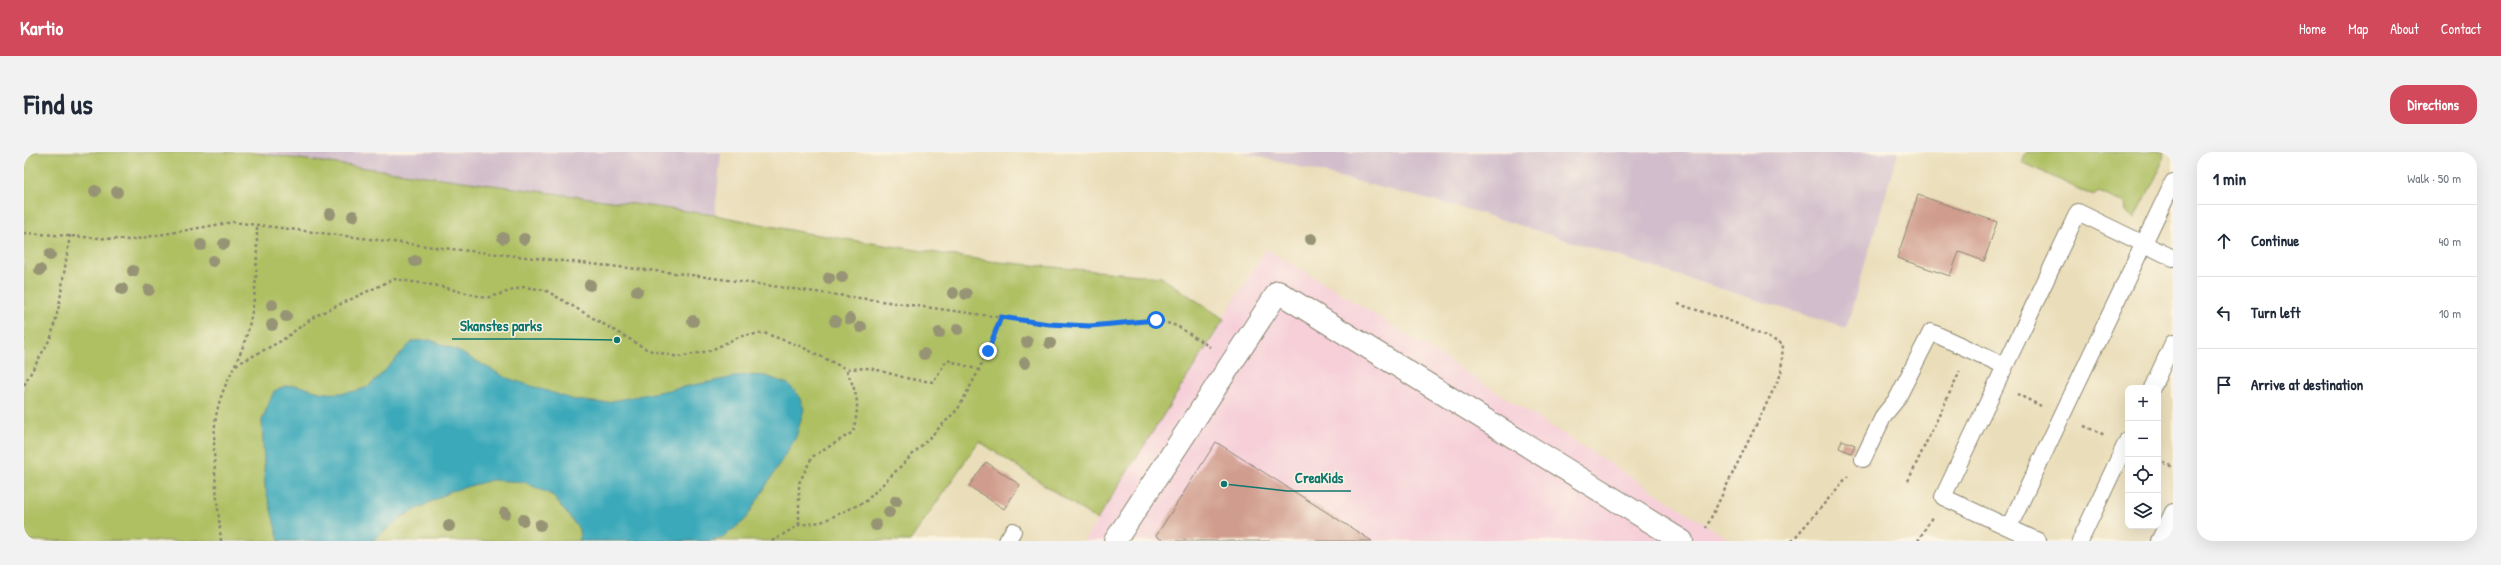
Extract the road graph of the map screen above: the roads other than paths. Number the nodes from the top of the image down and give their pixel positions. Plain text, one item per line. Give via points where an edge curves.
1 (2173, 182) edge
2 (2144, 244) junction
3 (2173, 258) edge
4 (2173, 343) edge
5 (2005, 366) junction
6 (2153, 385) edge
7 (2125, 445) edge
8 (1863, 459) road end
9 (2173, 512) edge
10 (2009, 527) junction
11 (1115, 541) edge
12 (1682, 541) edge
13 (2038, 541) edge
14 (2080, 541) edge
15 (2159, 541) edge

1 - 2 lane
2 - 3 lane
2 - 5 lane via 2078,212
2 - 10 lane
4 - 6 lane
5 - 8 lane via 1931,332 1897,399 1884,415
5 - 10 lane via 1943,497
7 - 14 lane
9 - 15 lane
10 - 13 lane
11 - 12 street via 1278,292

